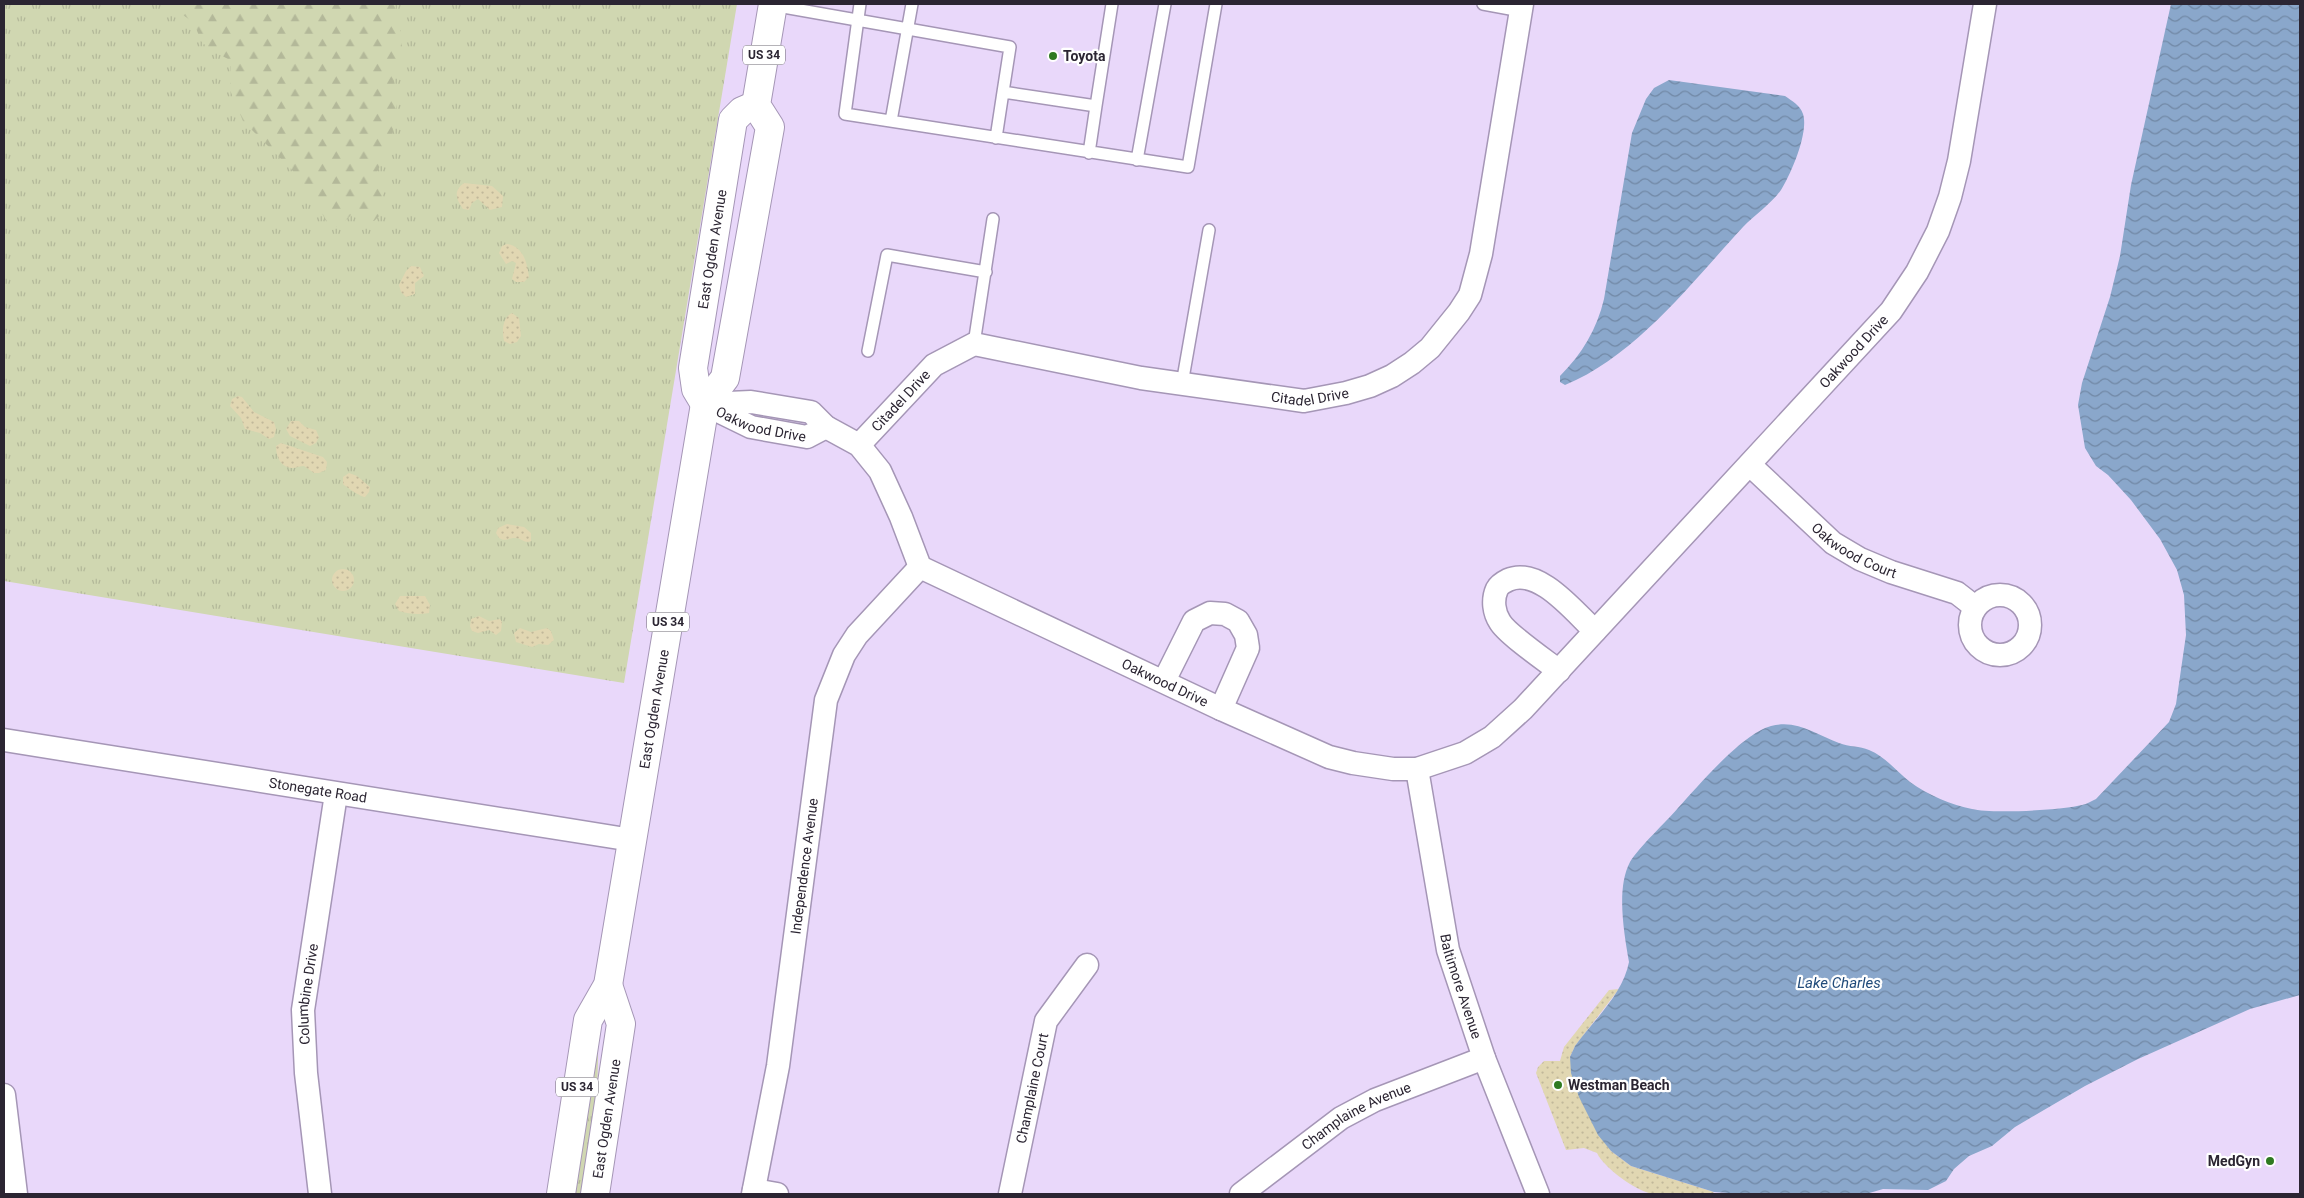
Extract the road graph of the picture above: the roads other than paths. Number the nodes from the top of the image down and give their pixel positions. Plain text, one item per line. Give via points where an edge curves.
1 (773, 4) edge
2 (860, 4) edge
3 (912, 4) edge
4 (1112, 4) edge
5 (1165, 4) edge
6 (1216, 4) edge
7 (1483, 4) edge
8 (1985, 4) edge
9 (1522, 7) edge
10 (857, 21) junction
11 (908, 29) junction
12 (1003, 92) junction
13 (756, 106) junction
14 (1096, 106) junction
15 (891, 121) junction
16 (996, 138) junction
17 (1089, 152) junction
18 (1137, 160) junction
19 (993, 219) dead end
20 (1209, 230) dead end
21 (986, 272) junction
22 (974, 344) junction
23 (868, 351) dead end
24 (1182, 384) junction
25 (704, 404) junction
26 (859, 445) junction
27 (1750, 465) junction
28 (920, 567) junction
29 (1975, 608) dead end
30 (1595, 632) junction
31 (1559, 671) junction
32 (1164, 681) junction
33 (1221, 709) junction
34 (4, 740) edge
35 (1417, 769) junction
36 (336, 794) junction
37 (632, 840) junction
38 (1087, 965) dead end
39 (608, 984) junction
40 (1484, 1058) junction
41 (4, 1095) edge
42 (754, 1192) edge
43 (16, 1194) edge
44 (320, 1194) edge
45 (561, 1194) edge
46 (595, 1194) edge
47 (777, 1194) edge
48 (1010, 1194) edge
49 (1241, 1194) edge
50 (1538, 1194) edge

1 - 10 lane
1 - 13 main road, US 34
2 - 10 lane
3 - 11 lane
4 - 14 lane
5 - 18 lane
6 - 18 lane via 1188,168
7 - 9 lane
8 - 27 street, Oakwood Drive via 1957,170 1938,231 1917,272 1891,311
9 - 24 street, Citadel Drive via 1477,271 1470,295 1460,312 1430,348 1398,372 1370,386 1304,401
10 - 11 lane
10 - 15 lane via 845,114
11 - 12 lane via 1010,47
11 - 15 lane
12 - 14 lane
12 - 16 lane
13 - 25 main road, East Ogden Avenue / US 34 via 770,127 725,378
13 - 25 main road, East Ogden Avenue via 742,110 733,120 693,368 696,389
14 - 17 lane
15 - 16 lane
16 - 17 lane
17 - 18 lane
19 - 21 lane
20 - 24 lane
21 - 22 lane
21 - 23 lane via 887,255
22 - 24 street, Citadel Drive
22 - 26 street, Citadel Drive via 934,365
25 - 26 street, Oakwood Drive via 750,402 811,412 826,427
25 - 37 main road, East Ogden Avenue / US 34
26 - 28 street, Oakwood Drive via 880,471
27 - 29 street, Oakwood Court via 1833,543 1891,572 1957,593
27 - 30 street, Oakwood Drive
28 - 32 street, Oakwood Drive
28 - 42 street, Independence Avenue via 857,635 844,654 826,700 778,1066
30 - 31 street, Oakwood Drive
30 - 31 street via 1543,584 1522,577 1503,582 1494,600 1494,612 1501,624
31 - 35 street, Oakwood Drive via 1492,737 1465,753
32 - 33 street, Oakwood Drive
32 - 33 street via 1194,621 1210,612 1225,614 1238,621 1246,635 1248,648
33 - 35 street, Oakwood Drive via 1329,757 1393,769
34 - 36 street, Stonegate Road
35 - 40 street, Baltimore Avenue via 1448,950
36 - 37 street, Stonegate Road
36 - 44 street, Columbine Drive via 303,1010 306,1073
37 - 39 main road, East Ogden Avenue / US 34
38 - 48 street, Champlaine Court via 1046,1021
39 - 45 main road, East Ogden Avenue / US 34 via 588,1020
39 - 46 main road, East Ogden Avenue / US 34 via 621,1024
40 - 49 street, Champlaine Avenue via 1375,1100 1341,1118
40 - 50 street, Baltimore Avenue
41 - 43 street
42 - 47 street

